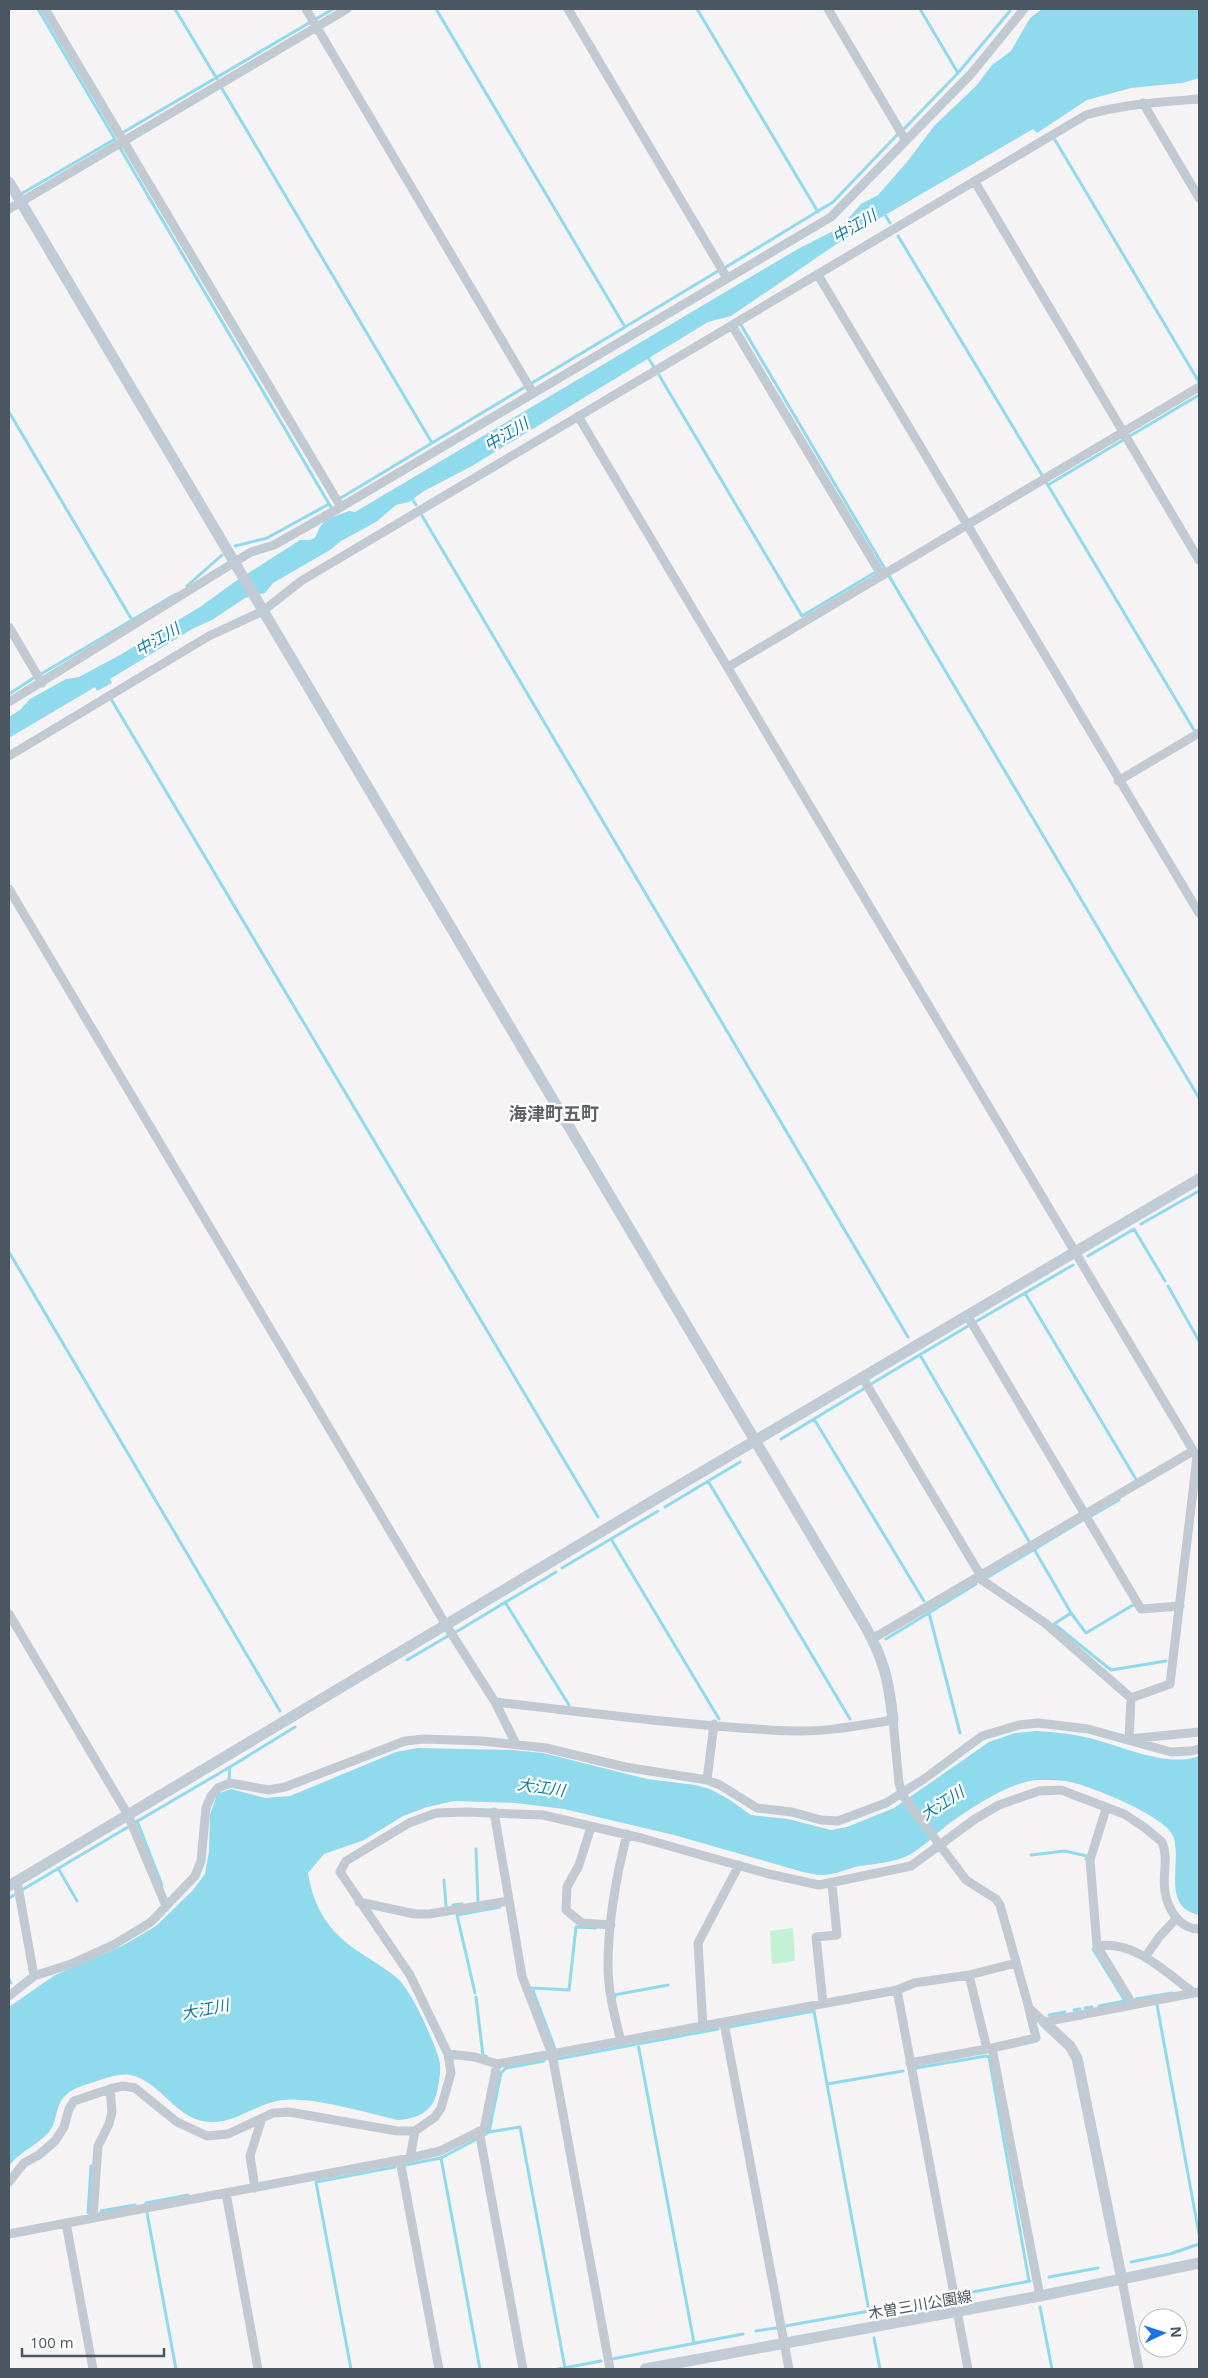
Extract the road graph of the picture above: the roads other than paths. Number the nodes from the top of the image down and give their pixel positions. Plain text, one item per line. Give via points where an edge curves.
1 (45, 9) edge
2 (306, 9) edge
3 (347, 9) edge
4 (568, 9) edge
5 (828, 9) edge
6 (1018, 11) edge
7 (316, 27) junction
8 (1199, 99) edge
9 (1143, 103) junction
10 (906, 141) junction
11 (123, 142) junction
12 (9, 182) edge
13 (975, 182) junction
14 (1199, 198) edge
15 (20, 202) junction
16 (9, 209) edge
17 (818, 275) junction
18 (727, 278) junction
19 (733, 327) junction
20 (1199, 387) edge
21 (533, 393) junction
22 (578, 416) junction
23 (1123, 432) junction
24 (341, 507) junction
25 (966, 526) junction
26 (1199, 560) edge
27 (233, 562) junction
28 (882, 576) junction
29 (261, 608) junction
30 (9, 627) edge
31 (728, 667) junction
32 (42, 683) junction
33 (9, 702) edge
34 (1199, 733) edge
35 (9, 756) edge
36 (1118, 781) junction
37 (9, 889) edge
38 (1199, 913) edge
39 (1199, 1179) edge
40 (1073, 1251) junction
41 (967, 1315) junction
42 (862, 1377) junction
43 (756, 1440) junction
44 (1193, 1451) junction
45 (1085, 1514) junction
46 (980, 1577) junction
47 (1180, 1606) junction
48 (9, 1614) edge
49 (446, 1625) junction
50 (872, 1639) junction
51 (1131, 1698) junction
52 (495, 1702) junction
53 (893, 1720) junction
54 (714, 1724) junction
55 (1199, 1732) edge
56 (1129, 1738) junction
57 (516, 1744) junction
58 (1199, 1748) edge
59 (707, 1780) junction
60 (902, 1795) junction
61 (1106, 1809) junction
62 (494, 1812) junction
63 (128, 1815) junction
64 (590, 1827) junction
65 (627, 1834) junction
66 (938, 1843) junction
67 (739, 1865) junction
68 (13, 1884) edge
69 (832, 1884) junction
70 (509, 1901) junction
71 (359, 1902) junction
72 (166, 1906) junction
73 (1178, 1918) junction
74 (611, 1925) junction
75 (1199, 1929) edge
76 (1097, 1946) junction
77 (1145, 1957) junction
78 (1016, 1963) junction
79 (969, 1975) junction
80 (34, 1976) junction
81 (897, 1990) junction
82 (1196, 1993) edge
83 (9, 1996) edge
84 (823, 2004) junction
85 (1133, 2004) junction
86 (1029, 2008) junction
87 (1044, 2022) junction
88 (724, 2023) junction
89 (703, 2026) junction
90 (621, 2042) junction
91 (990, 2048) junction
92 (448, 2054) junction
93 (552, 2054) junction
94 (910, 2063) junction
95 (497, 2064) junction
96 (110, 2089) junction
97 (262, 2118) junction
98 (415, 2131) junction
99 (479, 2131) junction
100 (410, 2158) junction
101 (400, 2160) junction
102 (9, 2182) edge
103 (255, 2188) junction
104 (226, 2193) junction
105 (93, 2218) junction
106 (66, 2223) junction
107 (9, 2234) edge
108 (1199, 2263) edge
109 (1122, 2280) junction
110 (1040, 2296) junction
111 (957, 2312) junction
112 (784, 2344) junction
113 (93, 2369) edge
114 (258, 2369) edge
115 (439, 2369) edge
116 (523, 2369) edge
117 (610, 2369) edge
118 (646, 2369) edge
119 (789, 2369) edge
120 (968, 2369) edge
121 (1139, 2369) edge

1 - 11 street
2 - 7 street
3 - 7 street
4 - 18 street
5 - 10 street
6 - 10 street via 971,74
7 - 11 street
7 - 21 street
8 - 9 street
9 - 13 street via 1086,116
9 - 14 street
10 - 18 street via 831,217
11 - 15 street
11 - 24 street
12 - 15 street
13 - 17 street
13 - 23 street
15 - 16 street
15 - 27 street
17 - 19 street
17 - 25 street
18 - 21 street
19 - 22 street
19 - 28 street
20 - 23 street
21 - 24 street
22 - 29 street
22 - 31 street
23 - 25 street
23 - 26 street
24 - 27 street via 274,546 251,552
25 - 28 street
25 - 36 street
27 - 29 street
27 - 32 street
28 - 31 street
29 - 35 street
29 - 43 street
30 - 32 street
31 - 40 street
32 - 33 street
34 - 36 street
36 - 38 street
37 - 49 street
39 - 40 street
40 - 41 street
40 - 44 street
41 - 42 street
41 - 45 street
42 - 43 street
42 - 46 street
43 - 49 street
43 - 50 street
44 - 45 street
44 - 47 street via 1197,1457
45 - 46 street
45 - 47 street via 1141,1609
46 - 50 street
46 - 51 street via 1045,1623
47 - 51 street via 1170,1684
48 - 63 street
49 - 52 street
49 - 63 street
50 - 53 street via 883,1661
51 - 56 street
52 - 54 street
52 - 57 street
53 - 54 street via 796,1731
53 - 60 street
54 - 59 street
55 - 56 street
56 - 58 street via 1171,1752
56 - 60 street via 1038,1723 1020,1725 982,1736
57 - 59 street
57 - 72 street via 405,1741 285,1787 269,1790 230,1782 211,1796 206,1808 201,1861 195,1876
59 - 60 street via 756,1808 792,1812 821,1820 838,1821
60 - 66 street
61 - 66 street via 1061,1790 1039,1791 999,1805
61 - 73 street via 1124,1814 1162,1842 1166,1866 1165,1892 1170,1909
61 - 76 street via 1090,1860
62 - 64 street via 543,1815
62 - 70 street
62 - 71 street via 436,1813 409,1823 346,1861 340,1872
63 - 68 street
63 - 72 street
64 - 65 street
64 - 74 street via 579,1865 567,1887 566,1910 582,1923
65 - 67 street
65 - 74 street via 617,1876
66 - 69 street via 911,1866
66 - 78 street via 966,1880 1000,1905
67 - 69 street via 804,1883
67 - 89 street via 698,1943
68 - 80 street
69 - 84 street via 837,1935 816,1937
70 - 71 street via 429,1914
70 - 93 street via 522,1976
71 - 92 street via 410,1975
72 - 80 street via 151,1922 115,1944
73 - 75 street via 1186,1926
73 - 77 street
74 - 90 street via 609,1985
76 - 77 street via 1112,1944
76 - 85 street
77 - 82 street
78 - 79 street
78 - 86 street
79 - 81 street via 914,1983
79 - 91 street
80 - 83 street
81 - 84 street
81 - 94 street
82 - 85 street
84 - 88 street
85 - 87 street
86 - 87 street
86 - 91 street via 1036,2038
87 - 109 street via 1070,2046 1077,2058
88 - 89 street
88 - 112 street
89 - 90 street
90 - 93 street
91 - 94 street
91 - 110 street
92 - 95 street
92 - 98 street via 451,2073 441,2108 435,2117
93 - 95 street
93 - 117 street
94 - 111 street
95 - 99 street via 484,2128
96 - 97 street via 135,2088 177,2122 207,2136 228,2134
96 - 102 street via 74,2101 55,2141 39,2156 24,2163
96 - 105 street via 112,2112 98,2146
97 - 98 street via 273,2113 304,2113
97 - 103 street via 250,2156
98 - 100 street
99 - 100 street via 440,2151
99 - 116 street
100 - 101 street
101 - 103 street
101 - 115 street
103 - 104 street
104 - 105 street
104 - 114 street
105 - 106 street
106 - 107 street
106 - 113 street
108 - 109 street, 木曽三川公園線
109 - 110 street, 木曽三川公園線
109 - 121 street
110 - 111 street, 木曽三川公園線
111 - 112 street, 木曽三川公園線
111 - 120 street
112 - 118 street, 木曽三川公園線
112 - 119 street

